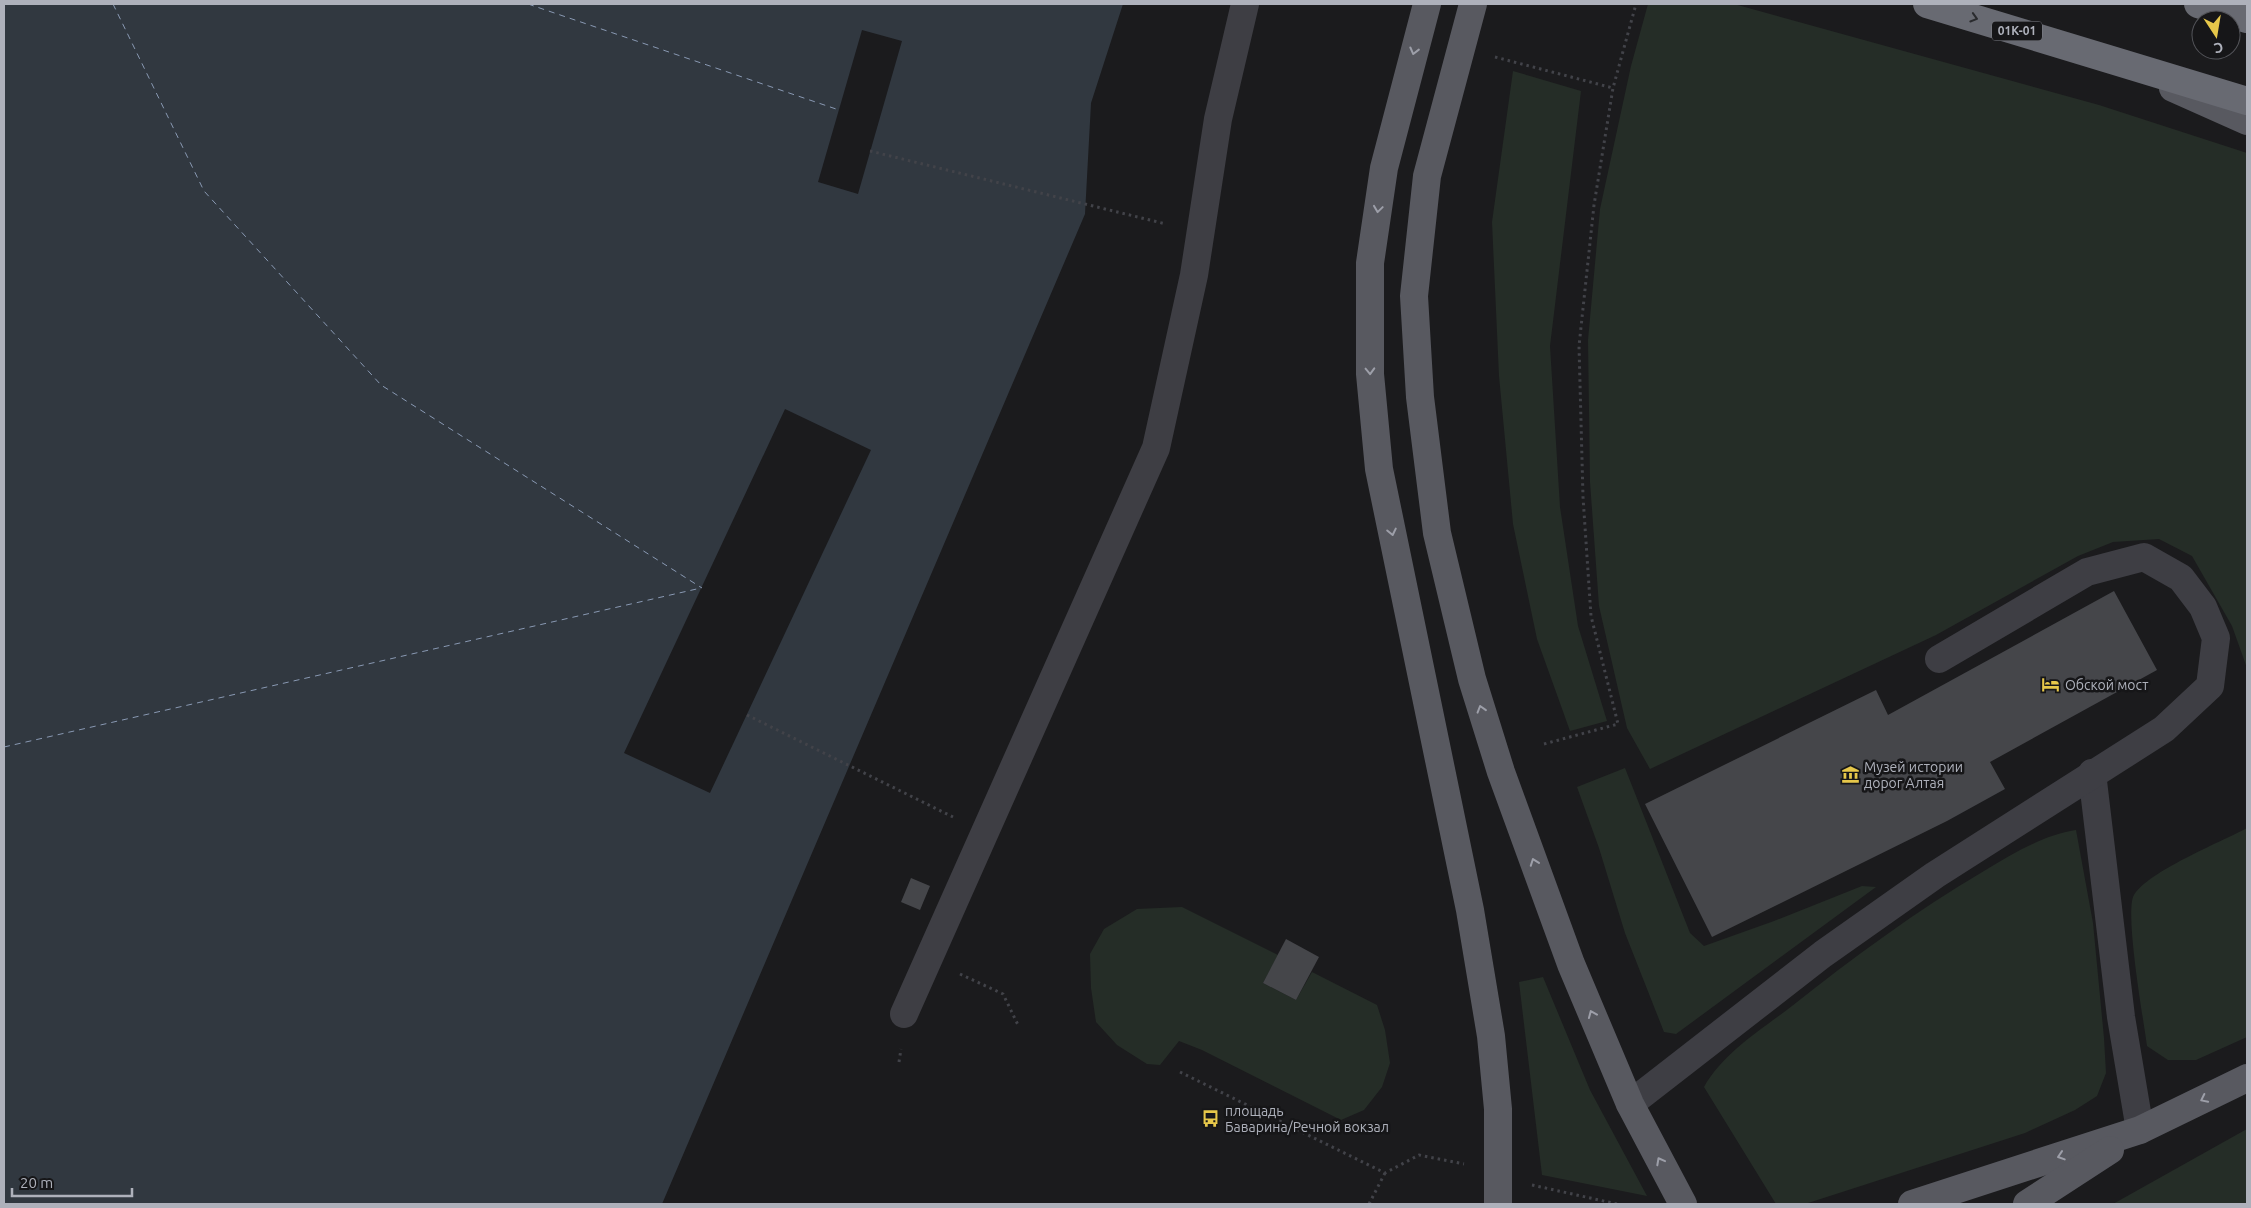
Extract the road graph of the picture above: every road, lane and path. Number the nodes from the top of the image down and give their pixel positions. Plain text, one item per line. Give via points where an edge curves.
1 (1245, 4) edge
2 (1428, 4) edge
3 (1473, 4) edge
4 (1636, 4) edge
5 (1927, 4) edge
6 (2198, 4) edge
7 (2247, 18) edge
8 (1492, 56) dead end
9 (2108, 59) junction
10 (1613, 88) junction
11 (2247, 101) edge
12 (2247, 121) edge
13 (870, 151) dead end
14 (1144, 219) dead end
15 (1939, 659) dead end
16 (747, 715) dead end
17 (1544, 744) dead end
18 (2092, 773) junction
19 (929, 805) dead end
20 (957, 972) dead end
21 (904, 1014) dead end
22 (1019, 1026) dead end
23 (1180, 1072) dead end
24 (2247, 1078) edge
25 (1630, 1104) junction
26 (2140, 1130) junction
27 (1385, 1173) junction
28 (1499, 1177) junction
29 (1369, 1204) edge
30 (1498, 1204) edge
31 (1617, 1204) edge
32 (1683, 1204) edge
33 (1912, 1204) edge
34 (2027, 1204) edge

1 - 21 street via 1218,119 1194,275 1156,448
2 -> 28 main road via 1383,178 1370,262 1370,374 1379,469 1470,910 1491,1036 1498,1109
25 -> 3 main road via 1571,964 1500,772 1472,679 1438,533 1420,397 1414,296 1427,176
4 - 10 path
5 -> 9 highway, 01К-01
6 - 7 highway
8 - 10 path
9 - 11 highway, 01К-01
9 - 12 main road
10 - 17 path via 1594,205 1579,346 1591,616 1618,724
13 - 14 path
15 - 18 street via 2087,572 2144,558 2181,578 2203,607 2216,638 2210,686 2164,729
16 - 19 path
18 - 25 street via 1935,875 1823,954
18 - 26 street via 2120,1008
20 - 22 path via 1003,994
23 - 27 path
24 -> 26 main road
32 -> 25 main road
26 -> 33 main road
26 - 34 main road
27 - 28 path via 1419,1155 1464,1164
27 - 29 path
28 - 30 main road
28 - 31 path

